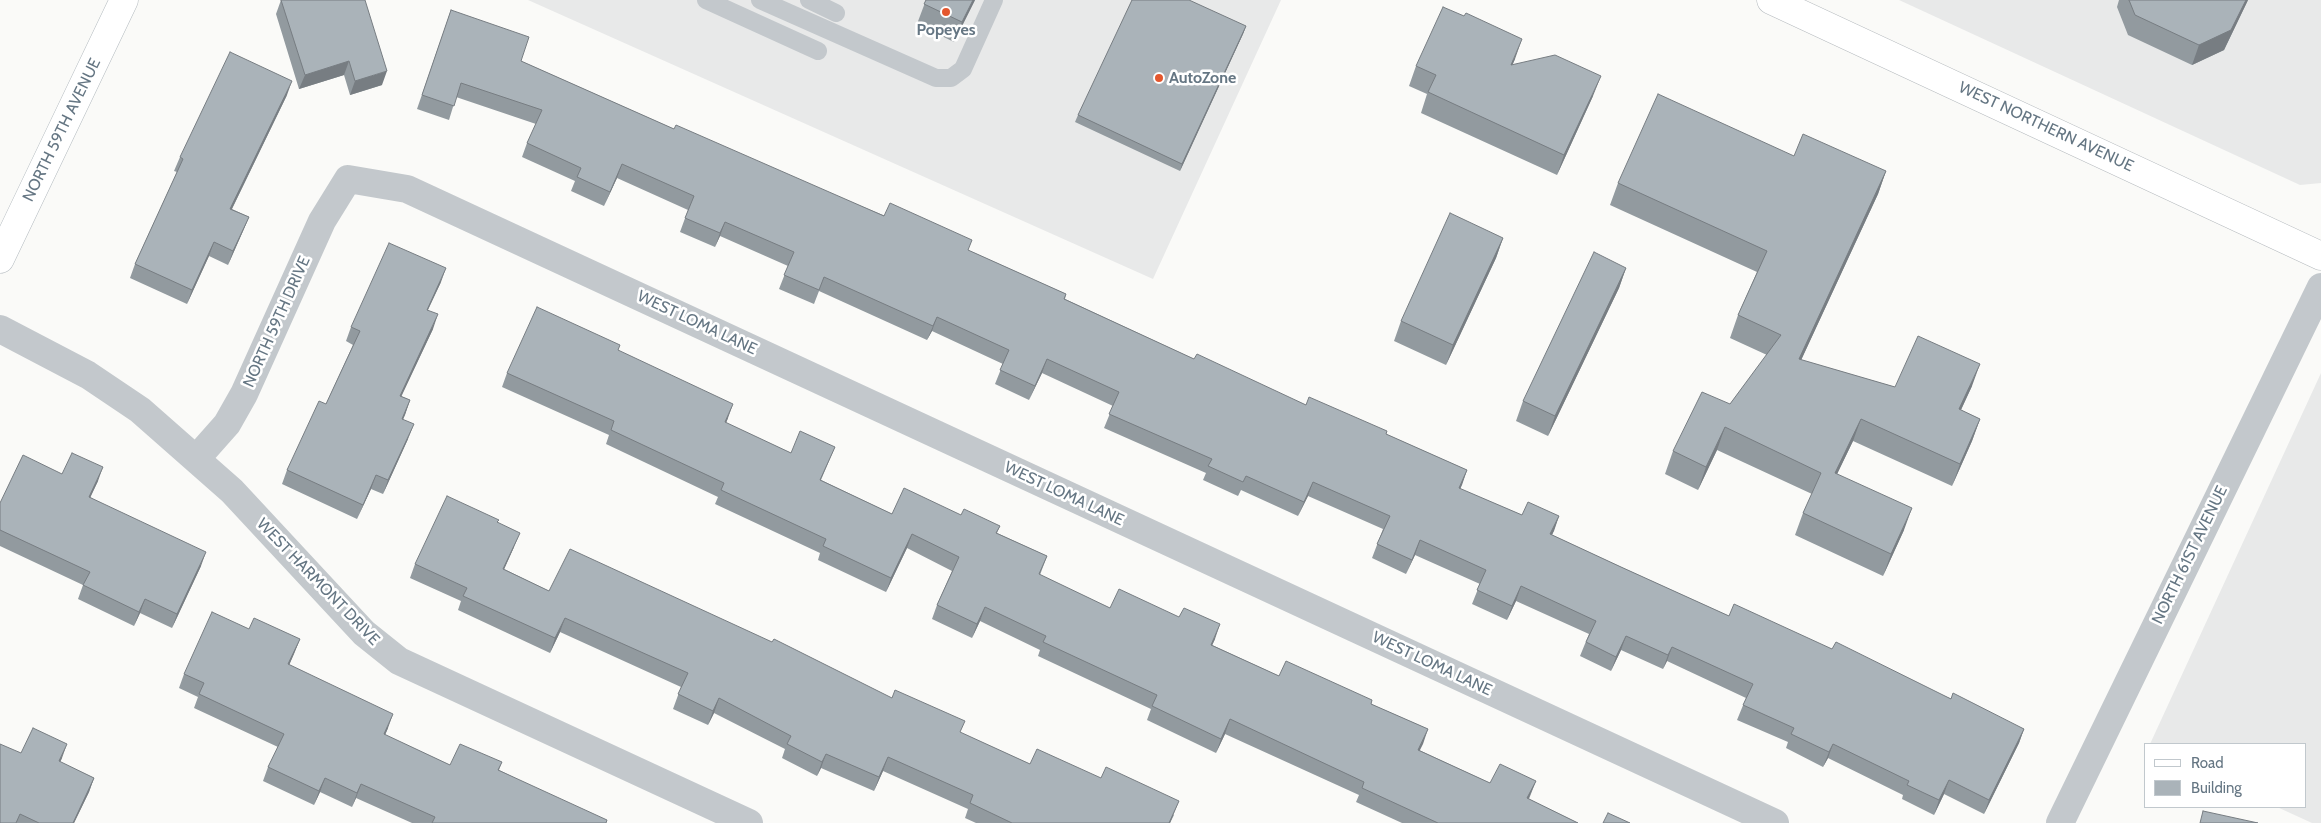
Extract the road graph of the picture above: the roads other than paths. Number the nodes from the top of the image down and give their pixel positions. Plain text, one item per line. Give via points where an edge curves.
1 (124, 0) edge
2 (706, 0) edge
3 (760, 0) edge
4 (809, 0) edge
5 (994, 0) edge
6 (1770, 0) edge
7 (836, 13) dead end
8 (818, 51) dead end
9 (348, 179) joint
10 (2321, 256) edge
11 (0, 259) edge
12 (2321, 287) edge
13 (0, 330) edge
14 (196, 459) junction
15 (1771, 822) edge
16 (749, 823) edge
17 (2060, 823) edge

1 - 11 main road, NORTH 59TH AVENUE
2 - 8 lane
3 - 5 lane via 936,78 951,78 963,69
4 - 7 lane
6 - 10 main road, WEST NORTHERN AVENUE
9 - 14 street, NORTH 59TH DRIVE via 322,221 244,394 227,424
9 - 15 street, WEST LOMA LANE via 407,189
12 - 17 street, NORTH 61ST AVENUE
13 - 14 street, WEST HARMONT DRIVE via 88,375 140,410
14 - 16 street, WEST HARMONT DRIVE via 232,491 364,634 399,661

